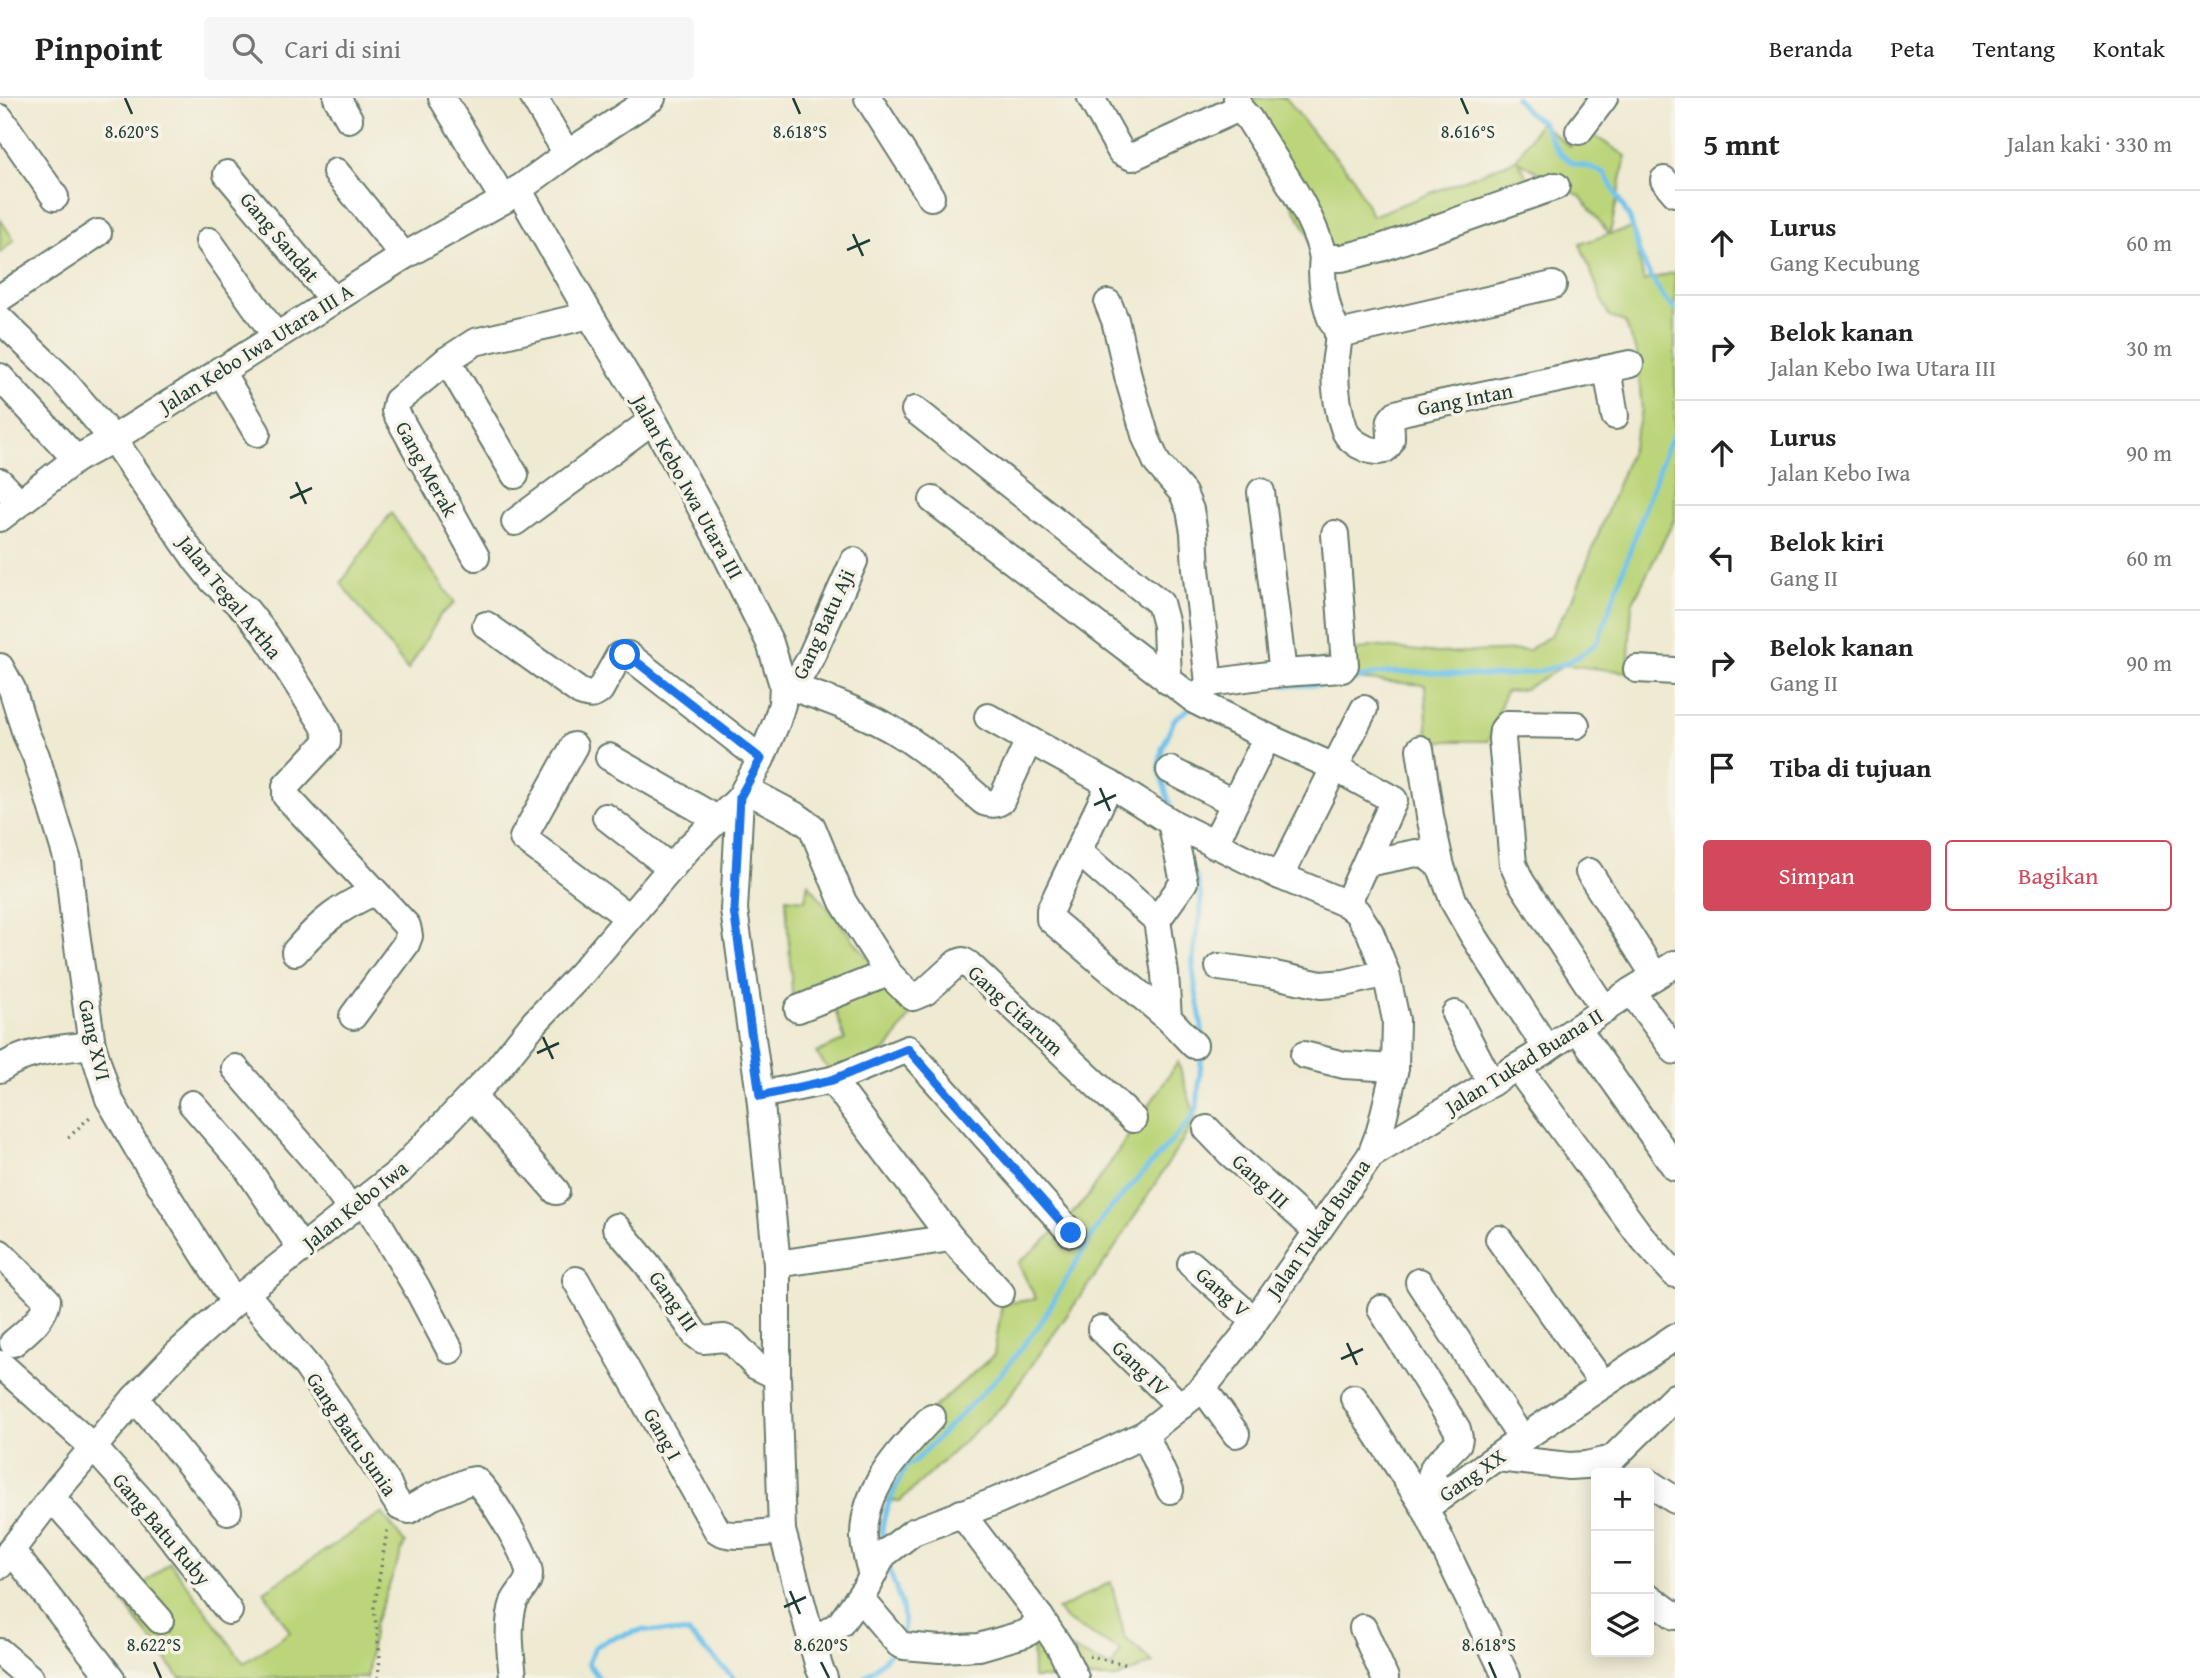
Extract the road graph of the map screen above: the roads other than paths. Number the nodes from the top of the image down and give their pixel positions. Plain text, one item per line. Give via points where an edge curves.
1 (442, 98) edge
2 (534, 98) edge
3 (652, 98) edge
4 (868, 98) edge
5 (1091, 98) edge
6 (1604, 98) edge
7 (1238, 103) edge
8 (614, 108) edge
9 (0, 118) edge
10 (1579, 131) dead end
11 (566, 154) junction
12 (336, 172) dead end
13 (227, 174) dead end
14 (1556, 186) dead end
15 (511, 194) junction
16 (55, 197) dead end
17 (931, 197) dead end
18 (98, 233) dead end
19 (209, 241) dead end
20 (404, 256) junction
21 (1323, 258) junction
22 (1553, 285) dead end
23 (0, 298) edge
24 (333, 300) junction
25 (1108, 303) dead end
26 (590, 315) junction
27 (0, 319) edge
28 (1339, 334) junction
29 (275, 335) junction
30 (447, 360) junction
31 (220, 370) junction
32 (0, 377) edge
33 (915, 410) dead end
34 (1615, 416) dead end
35 (653, 420) junction
36 (257, 433) dead end
37 (113, 439) junction
38 (76, 459) junction
39 (515, 475) dead end
40 (0, 482) edge
41 (1261, 492) dead end
42 (933, 500) dead end
43 (10, 510) edge
44 (515, 522) dead end
45 (1335, 534) dead end
46 (476, 557) dead end
47 (853, 561) dead end
48 (486, 625) dead end
49 (0, 667) edge
50 (1637, 670) dead end
51 (1675, 671) edge
52 (1283, 673) junction
53 (1168, 681) junction
54 (788, 686) junction
55 (1202, 698) junction
56 (1364, 709) dead end
57 (988, 717) dead end
58 (1576, 725) dead end
59 (1267, 737) junction
60 (1028, 740) junction
61 (574, 746) dead end
62 (609, 757) dead end
63 (761, 759) junction
64 (1334, 767) junction
65 (1170, 770) dead end
66 (1110, 784) junction
67 (742, 793) junction
68 (1234, 803) junction
69 (1392, 805) junction
70 (606, 817) dead end
71 (1175, 825) junction
72 (710, 827) junction
73 (1214, 845) junction
74 (738, 850) junction
75 (1078, 852) junction
76 (1367, 863) junction
77 (1441, 867) junction
78 (671, 868) junction
79 (1589, 872) dead end
80 (1280, 876) junction
81 (374, 892) junction
82 (1347, 904) junction
83 (628, 916) junction
84 (1157, 920) junction
85 (295, 952) dead end
86 (1219, 967) dead end
87 (1665, 970) edge
88 (888, 973) junction
89 (1386, 973) junction
90 (1631, 991) junction
91 (798, 1009) dead end
92 (1605, 1010) junction
93 (1455, 1014) dead end
94 (353, 1016) dead end
95 (1168, 1018) junction
96 (1577, 1028) junction
97 (92, 1045) junction
98 (1194, 1045) dead end
99 (1547, 1049) junction
100 (1675, 1051) edge
101 (1304, 1055) dead end
102 (1, 1064) edge
103 (1517, 1067) junction
104 (235, 1068) dead end
105 (1395, 1068) junction
106 (832, 1080) junction
107 (1491, 1083) junction
108 (472, 1096) junction
109 (760, 1096) junction
110 (192, 1104) dead end
111 (1133, 1119) dead end
112 (1208, 1129) dead end
113 (1371, 1155) junction
114 (1675, 1167) edge
115 (556, 1191) dead end
116 (358, 1204) junction
117 (616, 1227) dead end
118 (1316, 1230) junction
119 (1071, 1233) dead end
120 (951, 1238) junction
121 (1499, 1239) dead end
122 (301, 1248) junction
123 (0, 1253) edge
124 (777, 1264) junction
125 (1191, 1264) dead end
126 (1675, 1274) edge
127 (576, 1280) dead end
128 (1419, 1282) dead end
129 (1001, 1293) dead end
130 (239, 1298) junction
131 (1381, 1310) dead end
132 (1254, 1320) junction
133 (1101, 1329) dead end
134 (1675, 1338) edge
135 (450, 1350) dead end
136 (7, 1354) edge
137 (777, 1376) junction
138 (1603, 1384) junction
139 (1203, 1388) junction
140 (135, 1398) junction
141 (1354, 1398) dead end
142 (1675, 1398) edge
143 (1182, 1405) junction
144 (932, 1417) dead end
145 (1145, 1434) junction
146 (1236, 1434) dead end
147 (1522, 1439) junction
148 (94, 1448) junction
149 (1497, 1458) junction
150 (1612, 1458) junction
151 (1627, 1468) edge
152 (1170, 1490) dead end
153 (52, 1498) junction
154 (1434, 1502) junction
155 (228, 1511) dead end
156 (961, 1513) junction
157 (782, 1531) junction
158 (6, 1558) edge
159 (872, 1576) junction
160 (1654, 1601) edge
161 (229, 1611) dead end
162 (1675, 1616) edge
163 (1040, 1618) junction
164 (160, 1620) dead end
165 (1363, 1629) dead end
166 (813, 1642) junction
167 (0, 1652) edge
168 (822, 1673) edge
169 (30, 1678) edge
170 (111, 1678) edge
171 (513, 1678) edge
172 (1075, 1678) edge
173 (1385, 1678) edge
174 (1507, 1678) edge

1 - 15 street, Jalan Kebo Iwa Utara III
2 - 11 street
3 - 8 street, Jalan Kebo Iwa Utara III A
4 - 17 street
5 - 7 street, Gang Intan via 1121,152 1132,157
6 - 10 street
7 - 21 street, Gang Intan via 1298,200
8 - 11 street, Jalan Kebo Iwa Utara III A
9 - 16 street
11 - 15 street, Jalan Kebo Iwa Utara III A
12 - 20 street
13 - 24 street, Gang Sandat
14 - 21 street via 1381,248
15 - 20 street, Jalan Kebo Iwa Utara III A
15 - 26 street, Jalan Kebo Iwa Utara III
18 - 23 street
19 - 29 street
20 - 24 street, Jalan Kebo Iwa Utara III A
21 - 28 street, Gang Intan via 1324,292
22 - 28 street
24 - 29 street, Jalan Kebo Iwa Utara III A
25 - 55 street via 1146,438 1157,463 1183,493 1190,510
26 - 30 street, Gang Merak via 475,342
26 - 35 street, Jalan Kebo Iwa Utara III
27 - 37 street via 61,378
28 - 34 street, Gang Intan via 1336,387 1346,434 1354,443 1380,452 1390,444 1391,420 1396,414 1618,367
29 - 31 street, Jalan Kebo Iwa Utara III A
30 - 39 street
30 - 46 street, Gang Merak via 397,401 395,411
31 - 36 street
31 - 37 street, Jalan Kebo Iwa Utara III A
32 - 38 street
33 - 53 street via 1160,603 1165,614
35 - 44 street
35 - 54 street, Jalan Kebo Iwa Utara III via 725,551
37 - 38 street, Jalan Kebo Iwa Utara III A
37 - 81 street, Jalan Tegal Artha via 197,561 266,635 323,724 327,742 286,786 286,796
38 - 43 street, Jalan Kebo Iwa Utara III A
40 - 43 street
41 - 52 street
42 - 53 street
45 - 52 street via 1345,665 1342,669
47 - 54 street, Gang Batu Aji via 810,659
48 - 63 street via 589,695 597,693 619,656 628,655
49 - 97 street, Gang XVI via 49,793 68,861
50 - 51 street
52 - 55 street
53 - 55 street
54 - 60 street via 894,732 921,748 984,802 1001,801
54 - 63 street, Jalan Kebo Iwa Utara III
55 - 59 street
56 - 64 street
57 - 60 street, Jalan Tukad Buana
58 - 92 street via 1508,724 1503,730 1513,864
59 - 64 street
59 - 68 street
60 - 66 street, Jalan Tukad Buana
61 - 83 street via 523,838
62 - 72 street
63 - 67 street, Jalan Kebo Iwa Utara III
64 - 69 street
64 - 80 street
65 - 68 street
66 - 71 street, Jalan Tukad Buana
66 - 75 street
67 - 72 street, Jalan Kebo Iwa Utara III
67 - 74 street, Jalan Kebo Iwa Utara III
67 - 88 street, Gang Citarum via 812,827 844,902
68 - 73 street
69 - 76 street
69 - 77 street via 1421,760
70 - 78 street
71 - 73 street, Jalan Tukad Buana
71 - 84 street via 1184,882
72 - 74 street
72 - 78 street, Jalan Kebo Iwa
73 - 80 street, Jalan Tukad Buana
74 - 109 street via 734,910
75 - 84 street
75 - 95 street via 1050,919
76 - 77 street via 1416,853
76 - 82 street
77 - 99 street via 1462,918
78 - 83 street, Jalan Kebo Iwa
79 - 87 street
80 - 82 street, Jalan Tukad Buana
81 - 85 street via 321,922
81 - 94 street, Jalan Tegal Artha via 407,926 409,936
82 - 89 street, Jalan Tukad Buana via 1370,932
83 - 108 street, Jalan Kebo Iwa
84 - 95 street
86 - 89 street via 1321,985
87 - 90 street, Jalan Tukad Buana II
88 - 91 street
88 - 111 street, Gang Citarum via 913,997 964,961
89 - 105 street, Jalan Tukad Buana via 1396,1020
90 - 92 street, Jalan Tukad Buana II
90 - 100 street
92 - 96 street, Jalan Tukad Buana II
93 - 107 street
95 - 98 street
96 - 99 street, Jalan Tukad Buana II
96 - 114 street
97 - 102 street via 53,1049
97 - 130 street, Gang XVI via 109,1100
99 - 103 street, Jalan Tukad Buana II
101 - 105 street via 1343,1065
103 - 107 street, Jalan Tukad Buana II
103 - 126 street via 1639,1234
104 - 116 street
105 - 113 street, Jalan Tukad Buana
106 - 109 street
106 - 119 street via 908,1049
106 - 120 street
107 - 113 street, Jalan Tukad Buana II
108 - 115 street
108 - 116 street, Jalan Kebo Iwa via 399,1172
109 - 124 street
110 - 122 street via 245,1165
112 - 118 street, Gang III
113 - 118 street, Jalan Tukad Buana
116 - 122 street, Jalan Kebo Iwa
116 - 135 street via 417,1288
117 - 137 street, Gang III via 695,1334 703,1340 733,1342 756,1366
118 - 132 street, Jalan Tukad Buana
120 - 124 street
120 - 129 street
121 - 138 street
122 - 130 street, Jalan Kebo Iwa
123 - 136 street via 47,1300 44,1311
124 - 137 street
125 - 132 street, Gang V
127 - 157 street, Gang I via 717,1530 734,1535
128 - 147 street
130 - 140 street, Jalan Kebo Iwa
130 - 171 street, Gang Batu Sunia via 306,1365 400,1507 408,1510 475,1480 486,1494 529,1570 514,1602 509,1634
131 - 154 street via 1457,1429 1458,1443 1431,1476
132 - 139 street, Jalan Tukad Buana
133 - 143 street, Gang IV
134 - 138 street, Gang XX
136 - 148 street, Gang Batu Ruby
137 - 157 street
138 - 147 street, Gang XX
139 - 143 street, Jalan Tukad Buana
139 - 146 street
140 - 148 street, Jalan Kebo Iwa
140 - 155 street
141 - 154 street
142 - 150 street
143 - 145 street, Jalan Tukad Buana
144 - 159 street via 900,1451 875,1489 865,1519 864,1541
145 - 152 street
145 - 156 street, Jalan Tukad Buana via 996,1502
147 - 149 street, Gang XX
148 - 153 street, Jalan Kebo Iwa
148 - 161 street, Gang Batu Ruby
149 - 150 street via 1569,1466
149 - 154 street, Gang XX
150 - 151 street
153 - 158 street, Jalan Kebo Iwa
153 - 164 street
154 - 174 street, Gang XX
156 - 159 street, Jalan Tukad Buana via 913,1532
156 - 163 street
157 - 166 street
158 - 170 street
159 - 163 street via 899,1644 904,1646 979,1647 1024,1634
159 - 166 street, Jalan Tukad Buana via 841,1624
160 - 162 street
163 - 172 street
165 - 173 street
166 - 168 street
167 - 169 street

